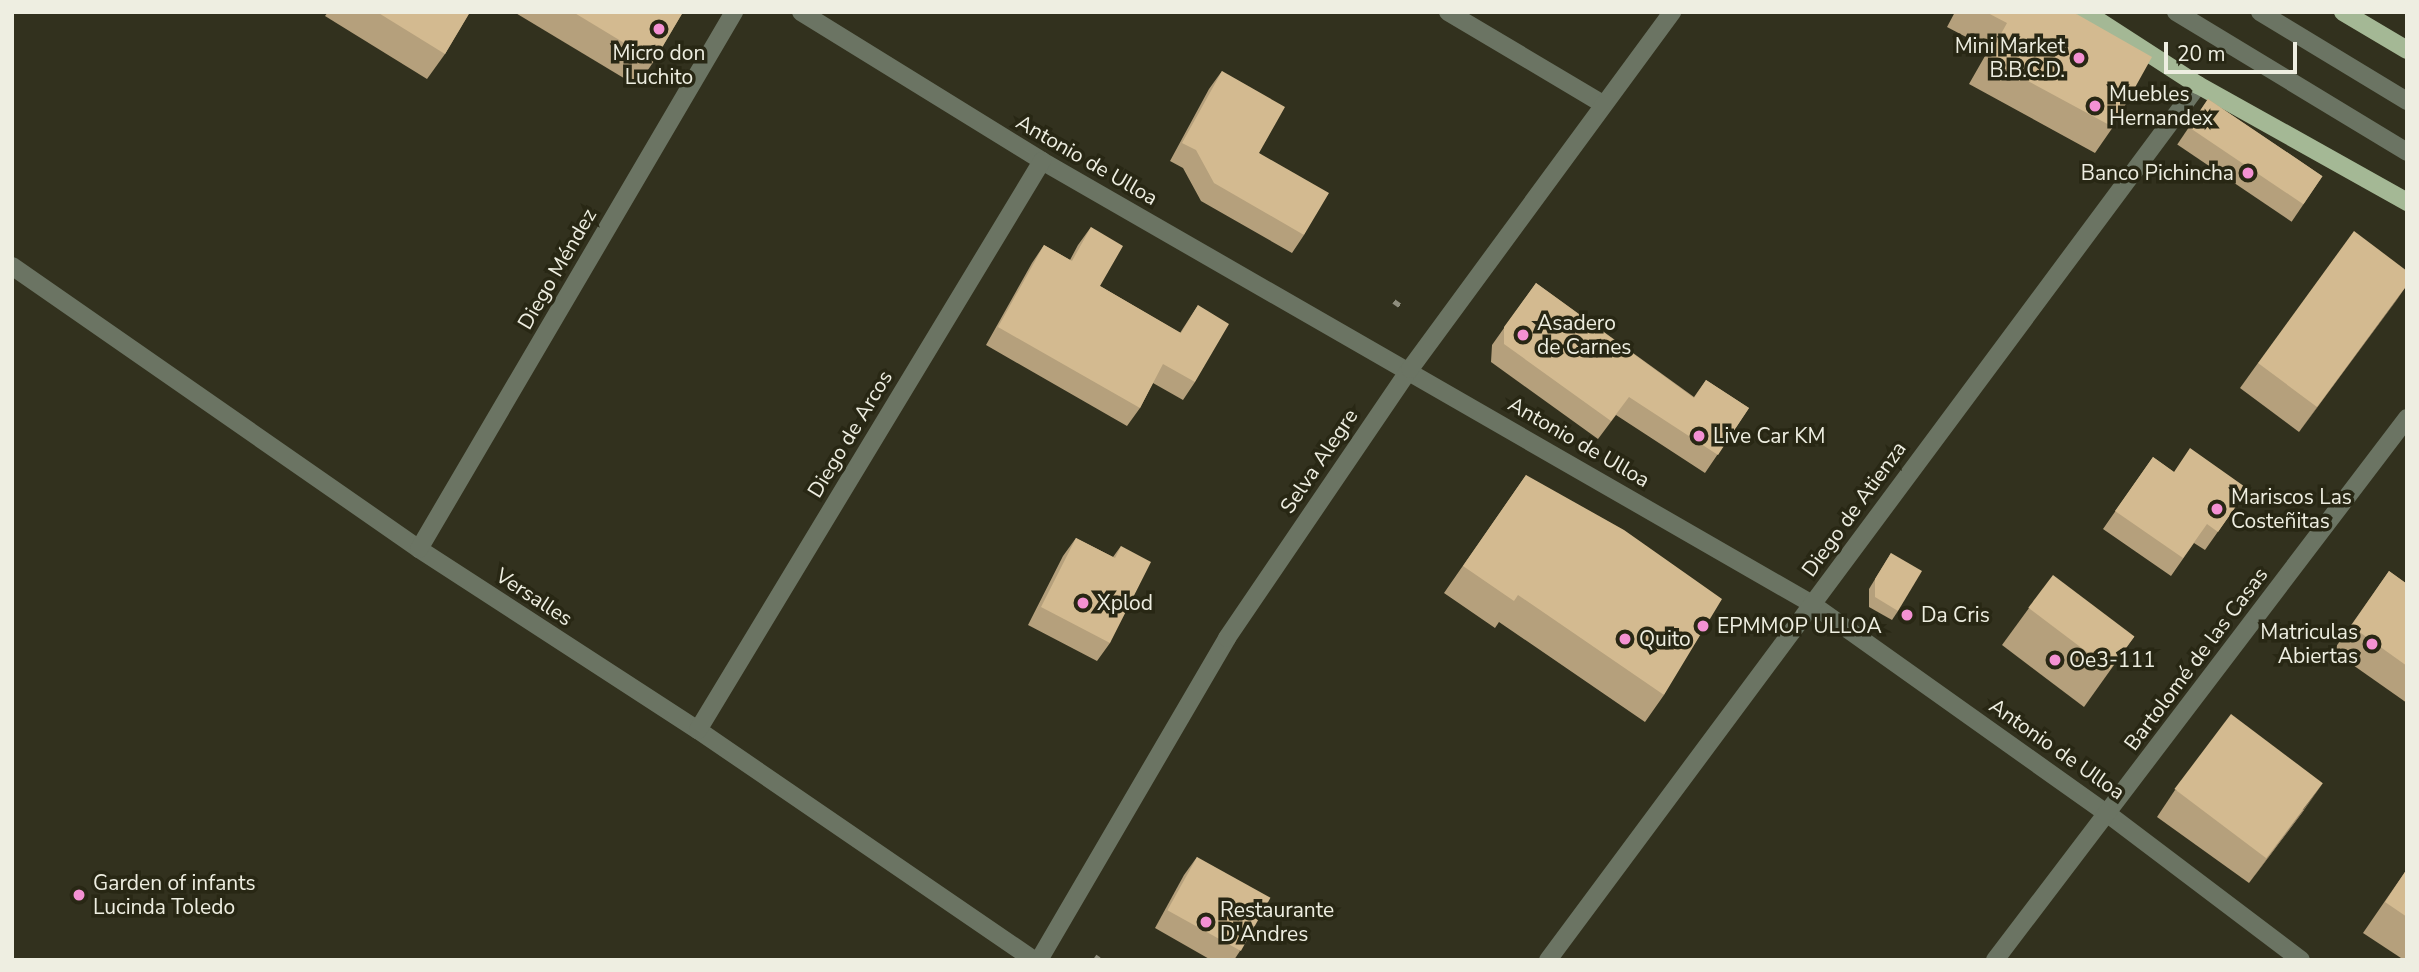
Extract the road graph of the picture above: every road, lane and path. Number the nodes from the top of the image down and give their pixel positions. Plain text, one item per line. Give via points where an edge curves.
1 (734, 12) edge
2 (801, 12) edge
3 (1448, 12) edge
4 (1672, 12) edge
5 (2085, 12) edge
6 (2176, 12) edge
7 (2260, 12) edge
8 (2343, 12) edge
9 (2407, 50) edge
10 (2198, 85) junction
11 (2407, 100) edge
12 (1603, 104) junction
13 (2407, 152) edge
14 (1042, 161) junction
15 (2407, 202) edge
16 (12, 266) edge
17 (1394, 301) dead end
18 (1401, 306) dead end
19 (1410, 369) junction
20 (2405, 424) edge
21 (419, 549) junction
22 (1812, 604) junction
23 (698, 730) junction
24 (2108, 814) junction
25 (1037, 960) edge
26 (1548, 960) edge
27 (1995, 960) edge
28 (2301, 960) edge

1 - 21 street, Diego Méndez
2 - 14 street, Antonio de Ulloa
3 - 12 street
4 - 12 street, Selva Alegre
5 - 10 main road
6 - 13 street
7 - 11 street
8 - 9 main road
10 - 15 main road
10 - 22 street, Diego de Atienza
12 - 19 street, Selva Alegre
14 - 19 street, Antonio de Ulloa
14 - 23 street, Diego de Arcos
16 - 21 street, Versalles
17 - 18 path
19 - 22 street, Antonio de Ulloa
19 - 25 street, Selva Alegre via 1227,638
20 - 24 street, Bartolomé de las Casas
21 - 23 street, Versalles
22 - 24 street, Antonio de Ulloa
22 - 26 street, Diego de Atienza
23 - 25 street, Versalles
24 - 27 street, Bartolomé de las Casas
24 - 28 street, Antonio de Ulloa

